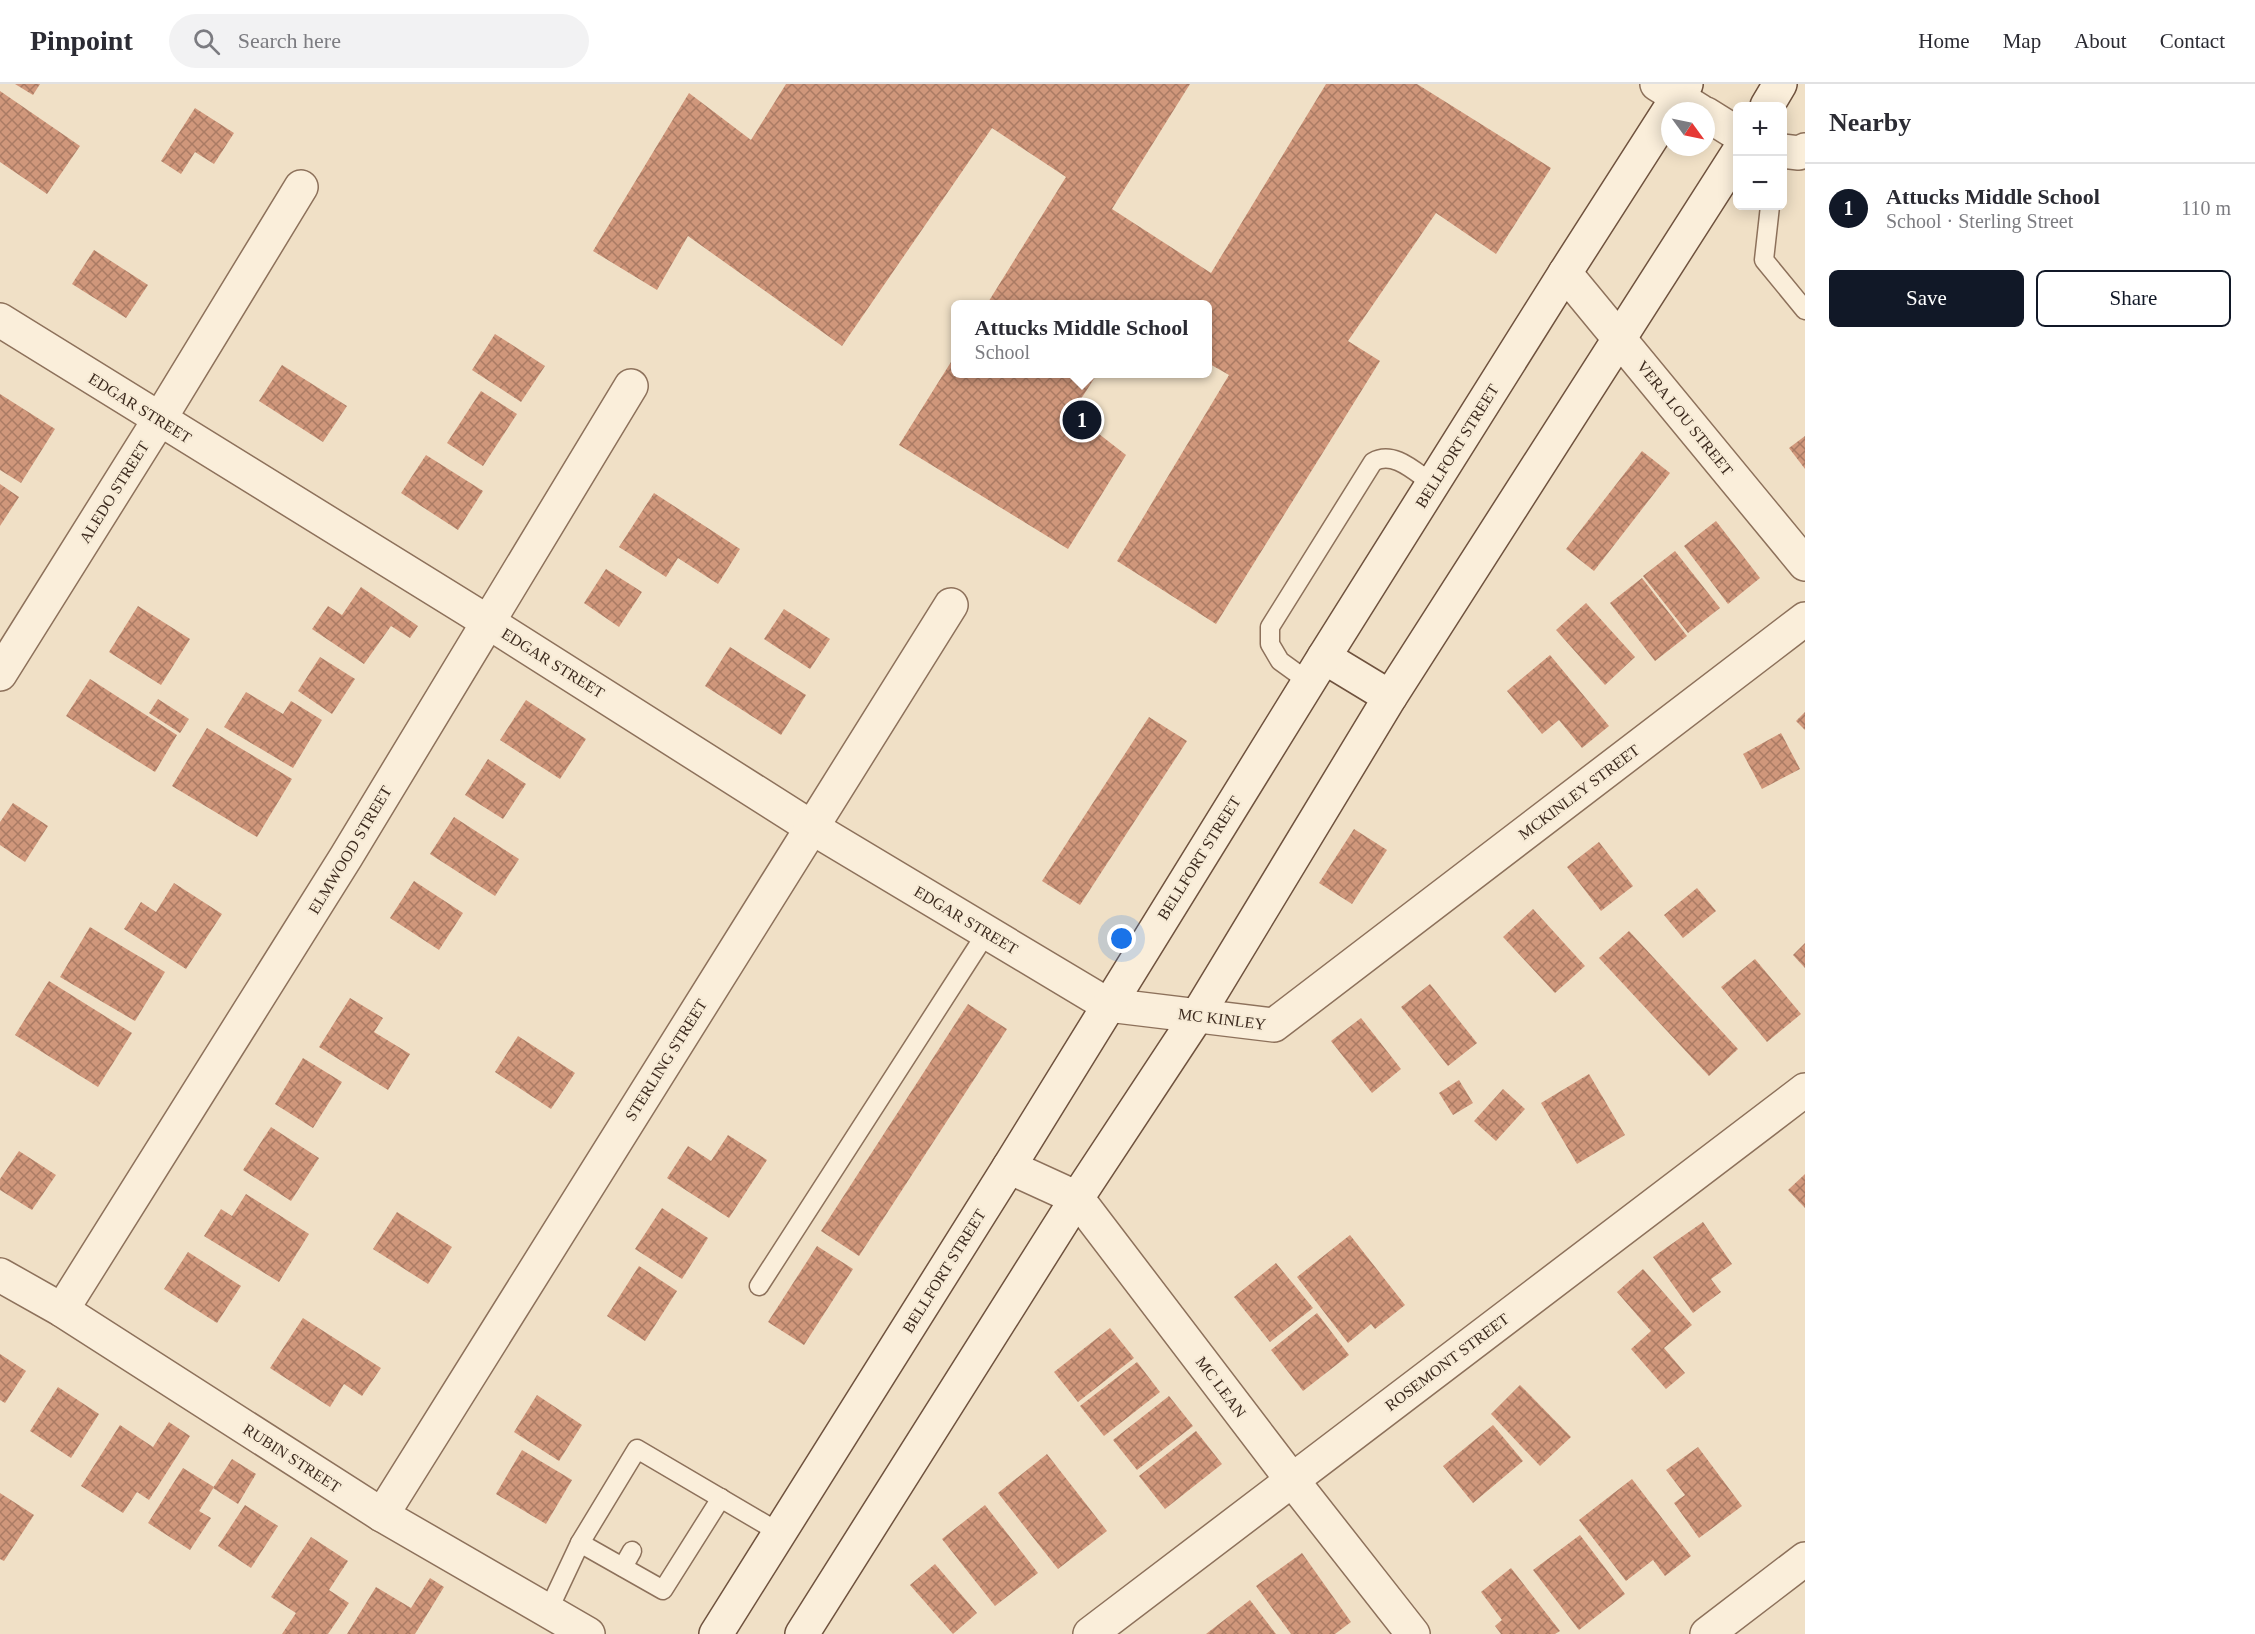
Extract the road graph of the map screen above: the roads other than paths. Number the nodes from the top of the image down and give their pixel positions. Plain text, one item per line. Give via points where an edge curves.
1 (1780, 84) edge
2 (1680, 94) edge
3 (1769, 102) edge
4 (1715, 120) edge
5 (1733, 131) edge
6 (1805, 150) edge
7 (1787, 152) edge
8 (1735, 156) edge
9 (301, 187) dead end
10 (1770, 210) edge
11 (1564, 273) junction
12 (1805, 310) edge
13 (0, 320) edge
14 (1619, 338) junction
15 (631, 386) dead end
16 (159, 420) junction
17 (1433, 484) junction
18 (1805, 564) edge
19 (951, 605) dead end
20 (1805, 619) edge
21 (488, 622) junction
22 (1316, 670) junction
23 (0, 674) edge
24 (1390, 697) junction
25 (811, 827) junction
26 (987, 932) junction
27 (1353, 965) joint
28 (1108, 1005) junction
29 (1197, 1016) junction
30 (1805, 1090) edge
31 (1009, 1167) junction
32 (1077, 1198) junction
33 (0, 1275) edge
34 (759, 1286) dead end
35 (62, 1310) junction
36 (1292, 1480) junction
37 (721, 1498) junction
38 (382, 1515) junction
39 (780, 1533) junction
40 (580, 1543) junction
41 (632, 1551) dead end
42 (1805, 1559) edge
43 (623, 1567) junction
44 (548, 1611) junction
45 (588, 1634) edge
46 (716, 1634) edge
47 (802, 1634) edge
48 (1090, 1634) edge
49 (1413, 1634) edge
50 (1707, 1634) edge

1 - 3 street
2 - 11 street, BELLFORT STREET
4 - 5 street
6 - 7 street
8 - 14 street
9 - 16 street, ALEDO STREET
10 - 12 lane via 1764,260
11 - 14 street, VERA LOU STREET
11 - 17 street, BELLFORT STREET
13 - 16 street, EDGAR STREET
14 - 18 street, VERA LOU STREET
14 - 24 street
15 - 21 street, ELMWOOD STREET
16 - 21 street, EDGAR STREET
16 - 23 street, ALEDO STREET
17 - 22 street, BELLFORT STREET
17 - 22 lane via 1394,458 1373,462 1270,627 1270,644 1280,661
19 - 25 street, STERLING STREET
20 - 27 street, MCKINLEY STREET
21 - 25 street, EDGAR STREET
21 - 35 street, ELMWOOD STREET
22 - 24 street
22 - 28 street, BELLFORT STREET
24 - 29 street
25 - 26 street, EDGAR STREET
25 - 38 street, STERLING STREET
26 - 28 street, EDGAR STREET
26 - 34 lane
27 - 29 street, MC KINLEY via 1274,1025
28 - 29 street, MC KINLEY
28 - 31 street, BELLFORT STREET
29 - 32 street
30 - 36 street, ROSEMONT STREET
31 - 32 street, MC LEAN
31 - 39 street, BELLFORT STREET
32 - 36 street, MC LEAN
32 - 47 street
33 - 35 street, RUBIN STREET
35 - 38 street, RUBIN STREET
36 - 48 street, ROSEMONT STREET
36 - 49 street, MC LEAN
37 - 39 lane
37 - 40 lane via 673,1479 637,1449
37 - 43 lane via 663,1590
38 - 44 street, RUBIN STREET
39 - 46 street, BELLFORT STREET
40 - 43 lane
40 - 44 lane
41 - 43 lane
42 - 50 street
44 - 45 street, RUBIN STREET

